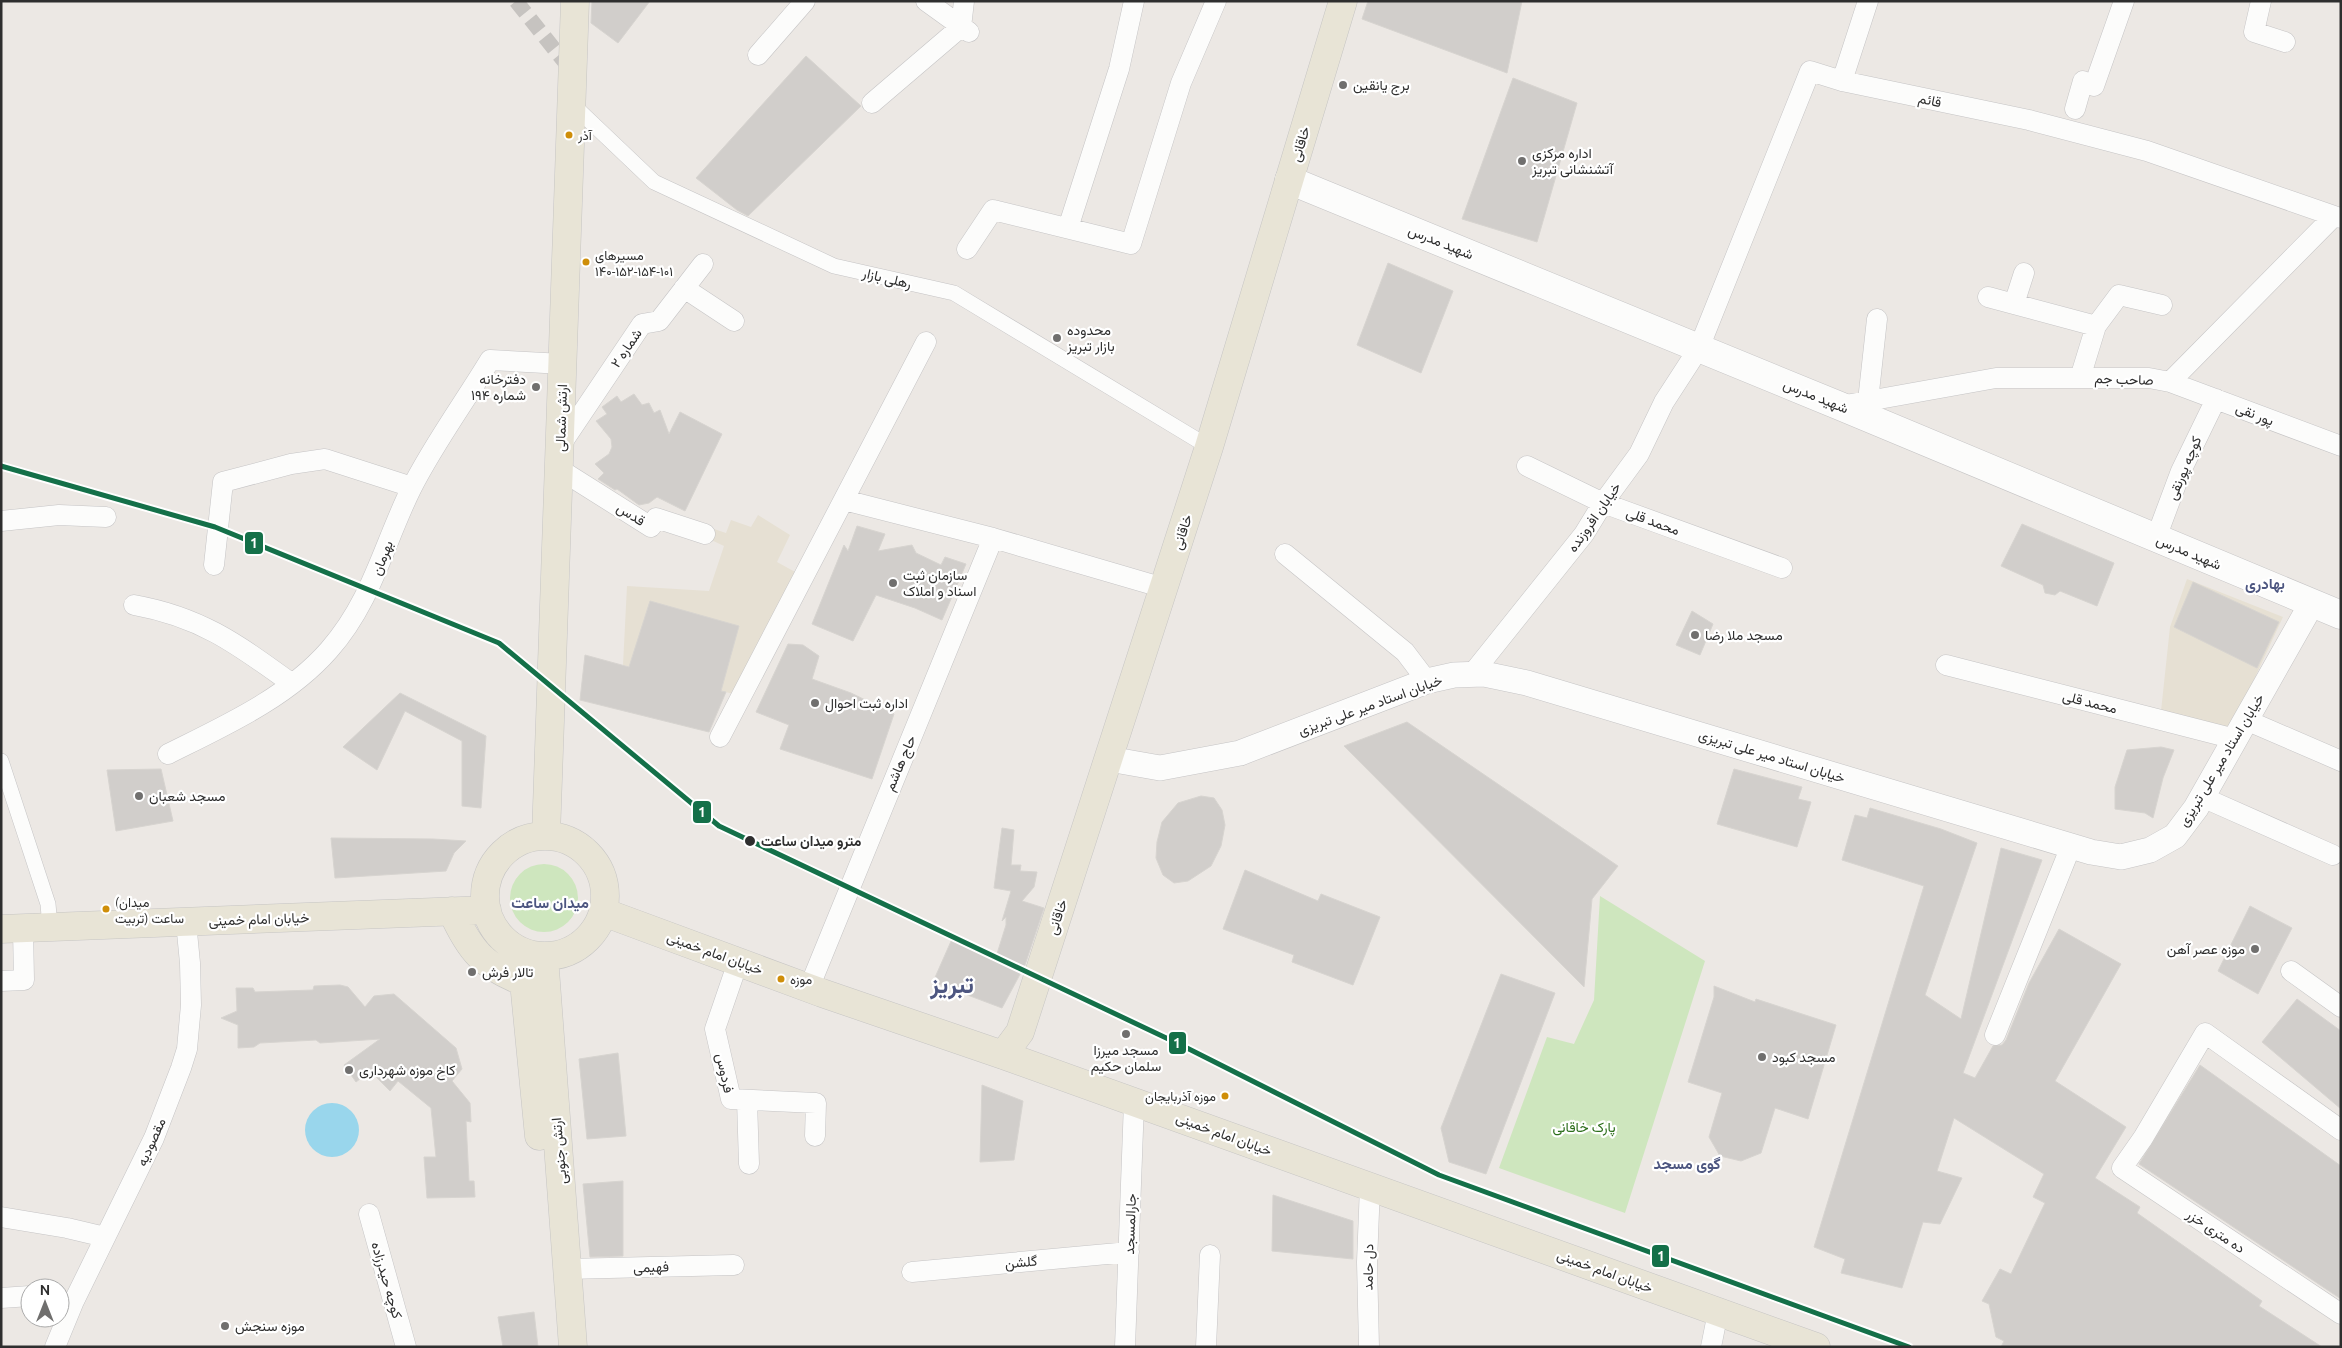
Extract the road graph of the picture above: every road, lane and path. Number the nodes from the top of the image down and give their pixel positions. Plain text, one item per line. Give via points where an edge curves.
1 (575, 1) edge
2 (805, 1) edge
3 (926, 1) edge
4 (964, 1) edge
5 (1134, 1) edge
6 (1216, 1) edge
7 (1342, 1) edge
8 (1868, 1) edge
9 (2124, 1) edge
10 (2261, 1) edge
11 (965, 30) junction
12 (2284, 42) dead end
13 (758, 55) dead end
14 (1842, 81) junction
15 (872, 103) dead end
16 (572, 104) junction
17 (2075, 109) dead end
18 (1289, 180) junction
19 (2338, 217) edge
20 (1068, 228) junction
21 (967, 249) dead end
22 (703, 264) dead end
23 (2024, 273) dead end
24 (684, 288) junction
25 (1988, 297) dead end
26 (2014, 304) junction
27 (2162, 305) dead end
28 (1877, 319) dead end
29 (734, 321) dead end
30 (2096, 326) junction
31 (926, 342) dead end
32 (1699, 348) junction
33 (563, 364) junction
34 (2080, 378) junction
35 (2170, 382) junction
36 (2216, 399) junction
37 (1868, 401) junction
38 (1840, 406) junction
39 (2341, 446) edge
40 (1209, 447) junction
41 (560, 458) junction
42 (1527, 466) dead end
43 (412, 487) junction
44 (844, 500) junction
45 (1603, 503) junction
46 (106, 517) dead end
47 (1, 521) edge
48 (705, 534) dead end
49 (993, 538) junction
50 (2156, 538) junction
51 (1285, 554) dead end
52 (214, 565) dead end
53 (1782, 568) dead end
54 (1164, 588) junction
55 (2312, 603) junction
56 (134, 605) dead end
57 (2341, 615) edge
58 (1946, 665) dead end
59 (1472, 674) junction
60 (1427, 681) junction
61 (290, 684) junction
62 (2240, 729) junction
63 (720, 737) dead end
64 (168, 754) dead end
65 (1109, 759) junction
66 (1, 761) edge
67 (2341, 761) edge
68 (2202, 797) junction
69 (546, 836) junction
70 (2071, 846) junction
71 (2333, 854) dead end
72 (487, 910) junction
73 (452, 911) junction
74 (603, 912) junction
75 (186, 922) junction
76 (50, 927) junction
77 (12, 929) edge
78 (544, 956) junction
79 (738, 962) junction
80 (2291, 971) dead end
81 (1, 980) edge
82 (809, 988) junction
83 (2341, 1007) edge
84 (1995, 1035) dead end
85 (1003, 1055) junction
86 (747, 1100) junction
87 (1134, 1102) junction
88 (2341, 1130) edge
89 (815, 1136) dead end
90 (749, 1164) dead end
91 (1370, 1186) junction
92 (562, 1192) junction
93 (369, 1214) dead end
94 (1, 1217) edge
95 (105, 1237) junction
96 (1129, 1252) junction
97 (1210, 1255) dead end
98 (734, 1265) dead end
99 (567, 1270) junction
100 (912, 1272) dead end
101 (70, 1295) edge
102 (20, 1297) edge
103 (1, 1298) edge
104 (1718, 1312) junction
105 (2341, 1314) edge
106 (60, 1328) edge
107 (55, 1347) edge
108 (406, 1347) edge
109 (573, 1347) edge
110 (1124, 1347) edge
111 (1206, 1347) edge
112 (1368, 1347) edge
113 (1711, 1347) edge
114 (1816, 1347) edge

1 - 16 main road, ارتش شمالی
2 - 13 street
3 - 11 street
4 - 11 street
5 - 20 street via 1119,69
6 - 20 street via 1181,84 1131,244
7 - 18 main road, خاقانی
8 - 14 street
9 - 17 street via 2094,86 2083,81
10 - 12 street via 2254,32
11 - 15 street
14 - 19 street, قائم via 2029,120 2147,151
14 - 32 street, قائم via 1810,71
16 - 33 main road, ارتش شمالی
16 - 40 street, رهلی بازار via 654,182 834,266 954,293
18 - 32 main road, شهید مدرس
18 - 40 main road, خاقانی
19 - 35 street, صاحب جم
20 - 21 street via 993,210
22 - 24 street, شماره ۲
23 - 26 street
24 - 29 street
24 - 41 street, شماره ۲ via 659,321 642,324
25 - 26 street
26 - 30 street
27 - 30 street via 2119,295
28 - 37 street
30 - 34 street
31 - 44 street
32 - 38 main road, شهید مدرس
32 - 45 street, خیابان افروزنده via 1664,402 1639,454
33 - 41 main road, ارتش شمالی
33 - 43 street, بهرمان via 490,360
34 - 35 street, صاحب جم via 2149,378
34 - 37 street, صاحب جم via 1996,378
35 - 36 street, پور نقی
36 - 39 street, پور نقی
36 - 50 street, کوچه پورنقی via 2181,471
37 - 38 street, صاحب جم
38 - 50 main road, شهید مدرس
40 - 54 main road, خاقانی
41 - 48 street, قدس via 651,526 656,518
41 - 69 main road, ارتش شمالی
42 - 45 street, محمد قلی
43 - 52 street via 325,459 291,464 223,482
43 - 61 street, بهرمان via 370,588 350,623 324,655
44 - 49 street
44 - 63 street
45 - 53 street, محمد قلی
45 - 59 street, خیابان افروزنده via 1584,534
46 - 47 street via 58,515
49 - 54 street
49 - 82 street, حاج هاشم
50 - 55 main road, شهید مدرس
51 - 60 street via 1405,652
54 - 65 main road, خاقانی
55 - 57 main road, شهید مدرس
55 - 62 street, خیابان استاد میر علی تبریزی
56 - 61 street via 187,618 246,651
58 - 62 street, محمد قلی
59 - 60 street, خیابان استاد میر علی تبریزی
59 - 70 street, خیابان استاد میر علی تبریزی via 1528,683
60 - 65 street, خیابان استاد میر علی تبریزی via 1240,753 1160,768
61 - 64 street, بهرمان via 231,723
62 - 67 street, محمد قلی
62 - 68 street, خیابان استاد میر علی تبریزی
65 - 85 main road, خاقانی via 1020,1032
66 - 76 street via 48,904
68 - 70 street, خیابان استاد میر علی تبریزی via 2175,836 2150,850 2121,857
68 - 71 street
69 - 72 main road via 516,843 503,853 487,879
69 - 74 main road via 576,844 593,860 604,881
70 - 84 street
72 - 73 main road, خیابان امام خمینی
72 - 78 main road via 492,925 514,947 528,954
73 - 75 main road, خیابان امام خمینی
73 - 92 main road via 463,935 482,960 524,982 540,1145
74 - 78 main road via 592,933 574,948
74 - 79 main road, خیابان امام خمینی
75 - 76 main road, خیابان امام خمینی
75 - 95 street, مقصودیه via 191,1005 187,1048 154,1138
76 - 77 main road, خیابان امام خمینی
77 - 81 street via 24,980
78 - 92 main road, ارتش جنوبی
79 - 82 main road, خیابان امام خمینی
79 - 86 street, فردوس via 715,1029 731,1099
80 - 83 street
82 - 85 main road, خیابان امام خمینی
85 - 87 main road, خیابان امام خمینی
86 - 89 street, فردوس via 816,1103
86 - 90 street
87 - 91 main road, خیابان امام خمینی
87 - 96 street, جارالمسجد
88 - 105 street, ده متری خزر via 2205,1033 2122,1168
91 - 104 main road, خیابان امام خمینی
91 - 112 street, دل حامد
92 - 99 main road, ارتش جنوبی
93 - 108 street, کوچه حیدرزاده
94 - 95 street
95 - 101 street, مقصودیه
96 - 100 street, گلشن
96 - 110 street, جارالمسجد
97 - 111 street
98 - 99 street, فهیمی
99 - 109 main road, ارتش جنوبی
102 - 103 street
104 - 113 street
104 - 114 main road, خیابان امام خمینی
106 - 107 street, مقصودیه

